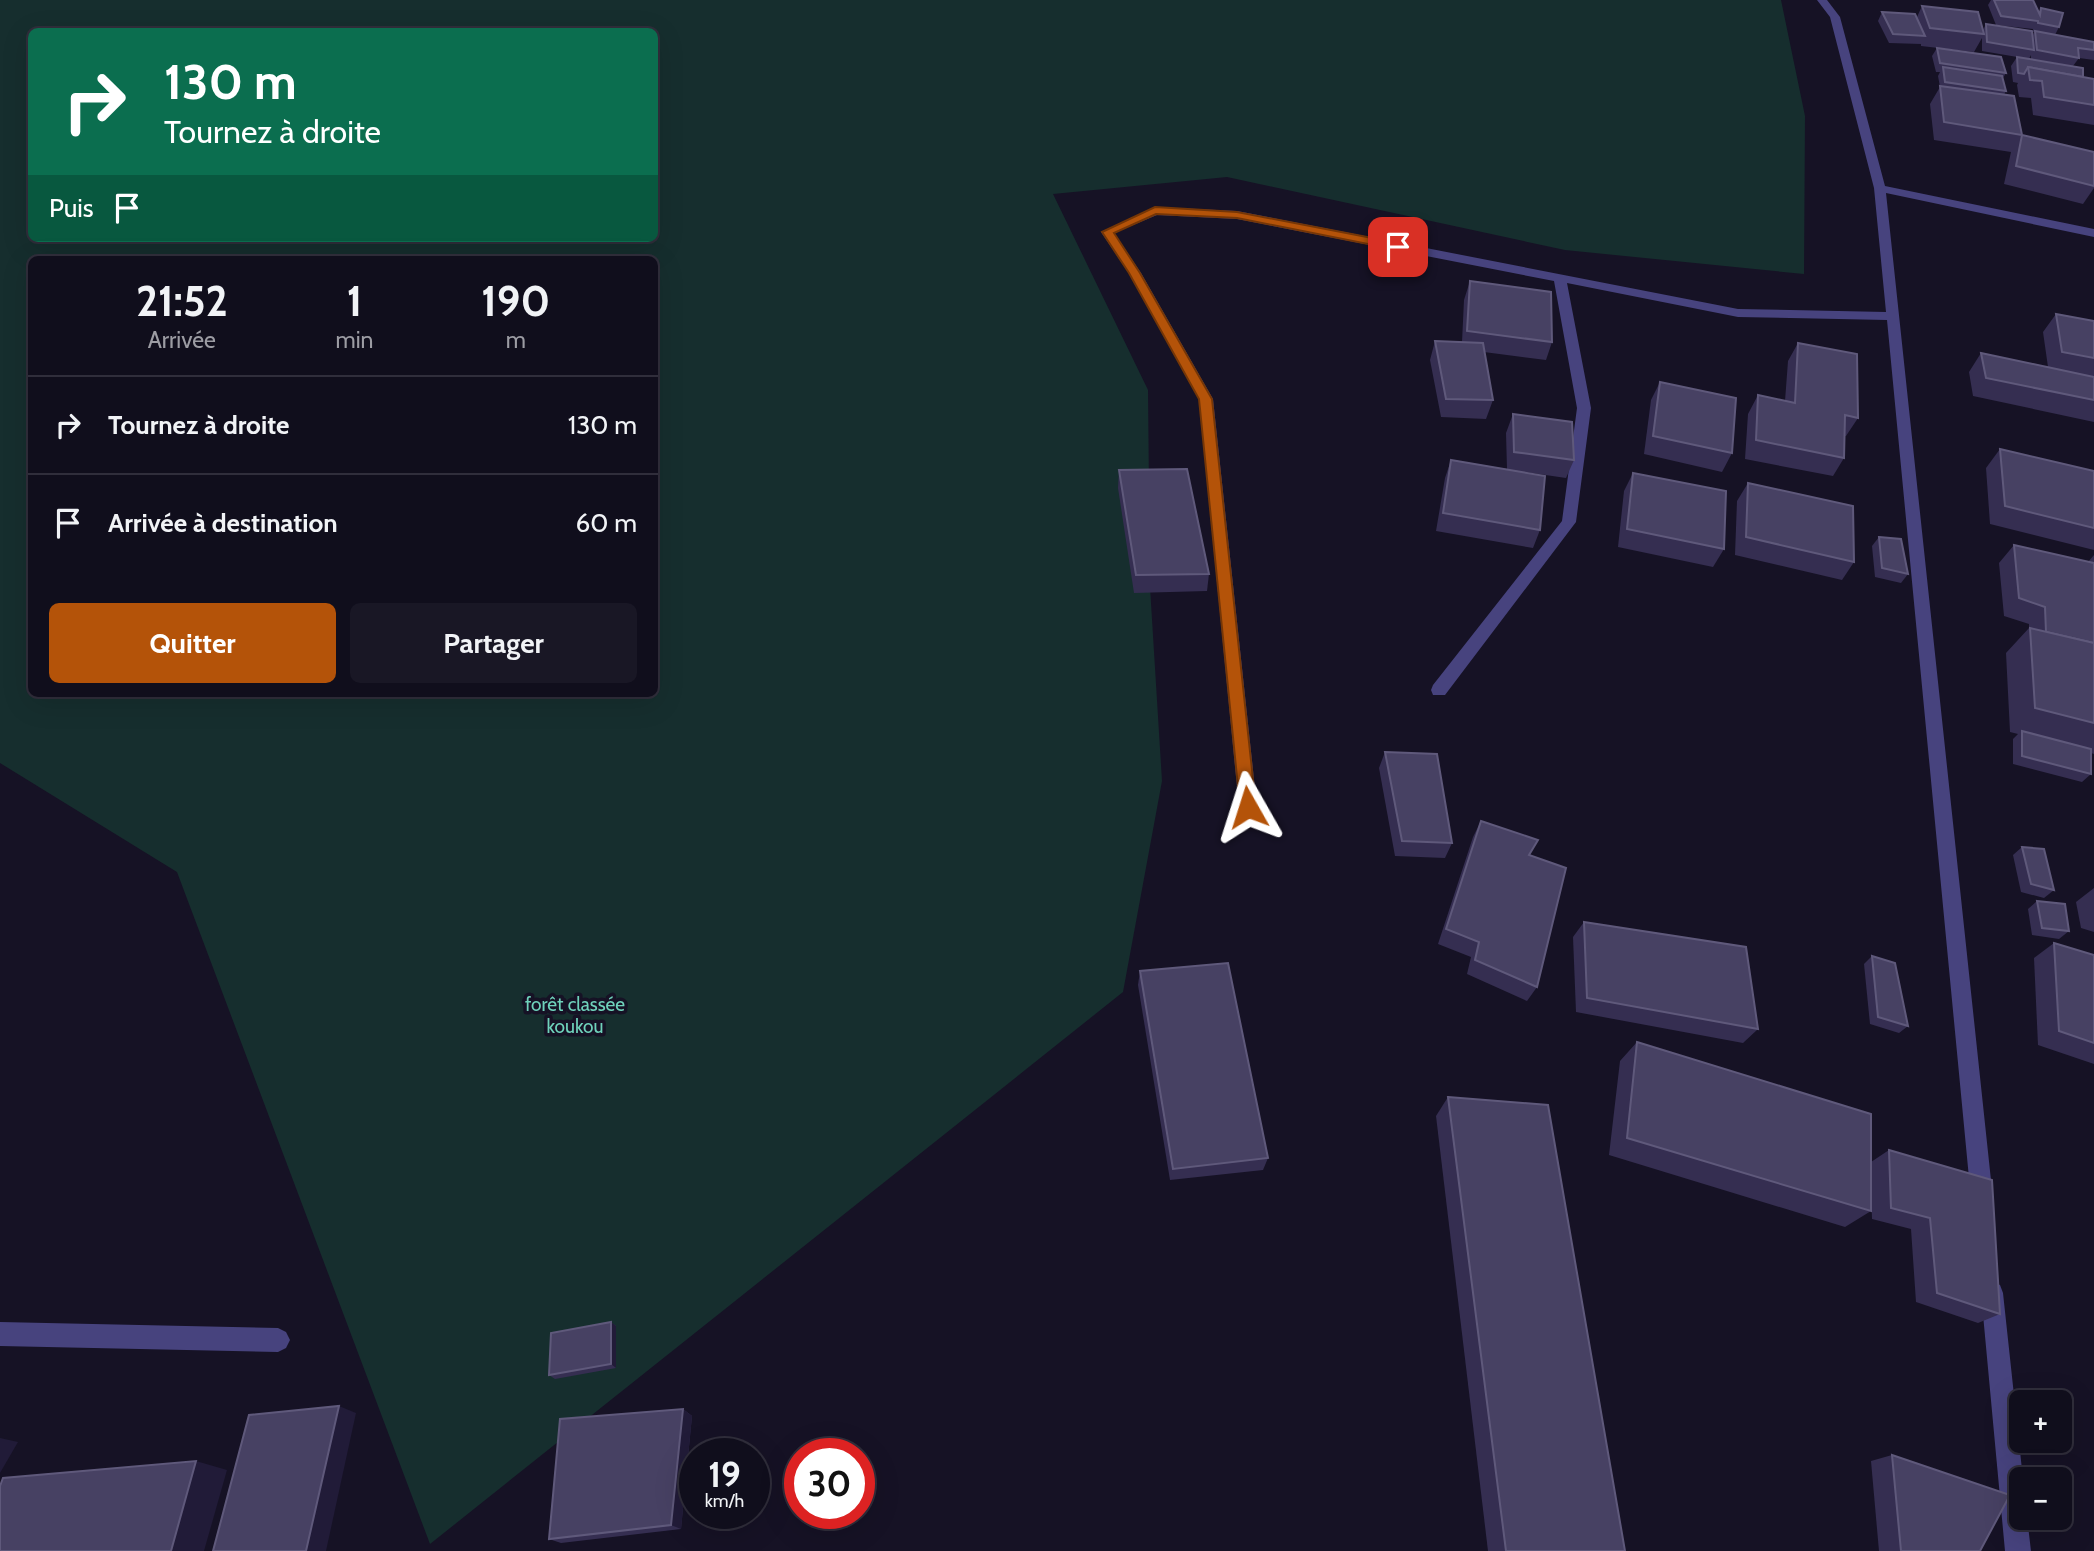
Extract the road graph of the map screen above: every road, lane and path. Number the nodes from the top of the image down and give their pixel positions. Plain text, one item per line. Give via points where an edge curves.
1 (1822, 0) edge
2 (1880, 188) junction
3 (2094, 233) edge
4 (1560, 278) junction
5 (1891, 316) junction
6 (1439, 690) dead end
7 (1248, 807) dead end
8 (1984, 1218) edge
9 (1990, 1273) edge
10 (0, 1334) edge
11 (278, 1340) dead end
12 (2018, 1551) edge

1 - 2 street via 1835,16
2 - 3 street
2 - 5 street
4 - 5 street via 1738,313
4 - 6 street via 1584,408 1569,522
4 - 7 street via 1237,215 1155,211 1107,232 1206,399
5 - 8 street
9 - 12 street
10 - 11 street

